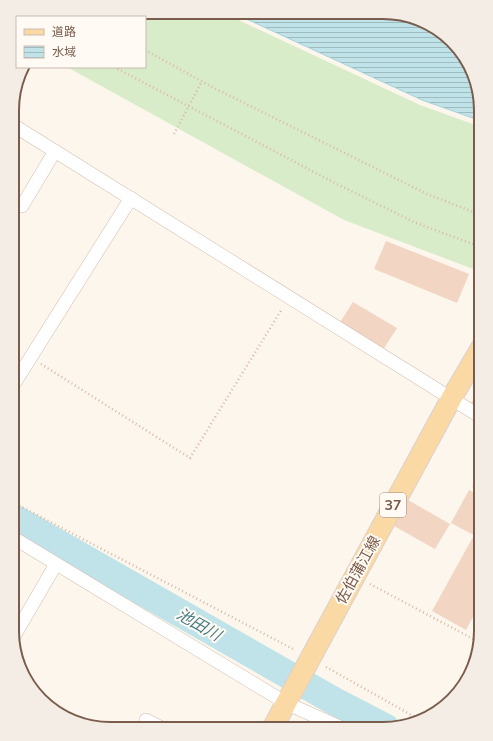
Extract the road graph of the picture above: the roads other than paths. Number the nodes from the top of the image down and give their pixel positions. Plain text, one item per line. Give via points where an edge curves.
1 (19, 130) edge
2 (55, 151) junction
3 (131, 198) junction
4 (22, 206) dead end
5 (474, 360) edge
6 (19, 376) edge
7 (451, 399) junction
8 (474, 414) edge
9 (19, 541) edge
10 (56, 564) junction
11 (19, 629) edge
12 (289, 697) junction
13 (146, 720) dead end
14 (150, 722) edge
15 (276, 722) edge
16 (332, 722) edge

1 - 2 street
2 - 3 street
2 - 4 street
3 - 6 street
3 - 7 street
5 - 7 main road, 佐伯蒲江線 / 37
7 - 8 street
7 - 12 main road, 佐伯蒲江線 / 37
9 - 10 street
10 - 11 street
10 - 12 street
12 - 15 main road, 佐伯蒲江線 / 37
12 - 16 street
13 - 14 street

